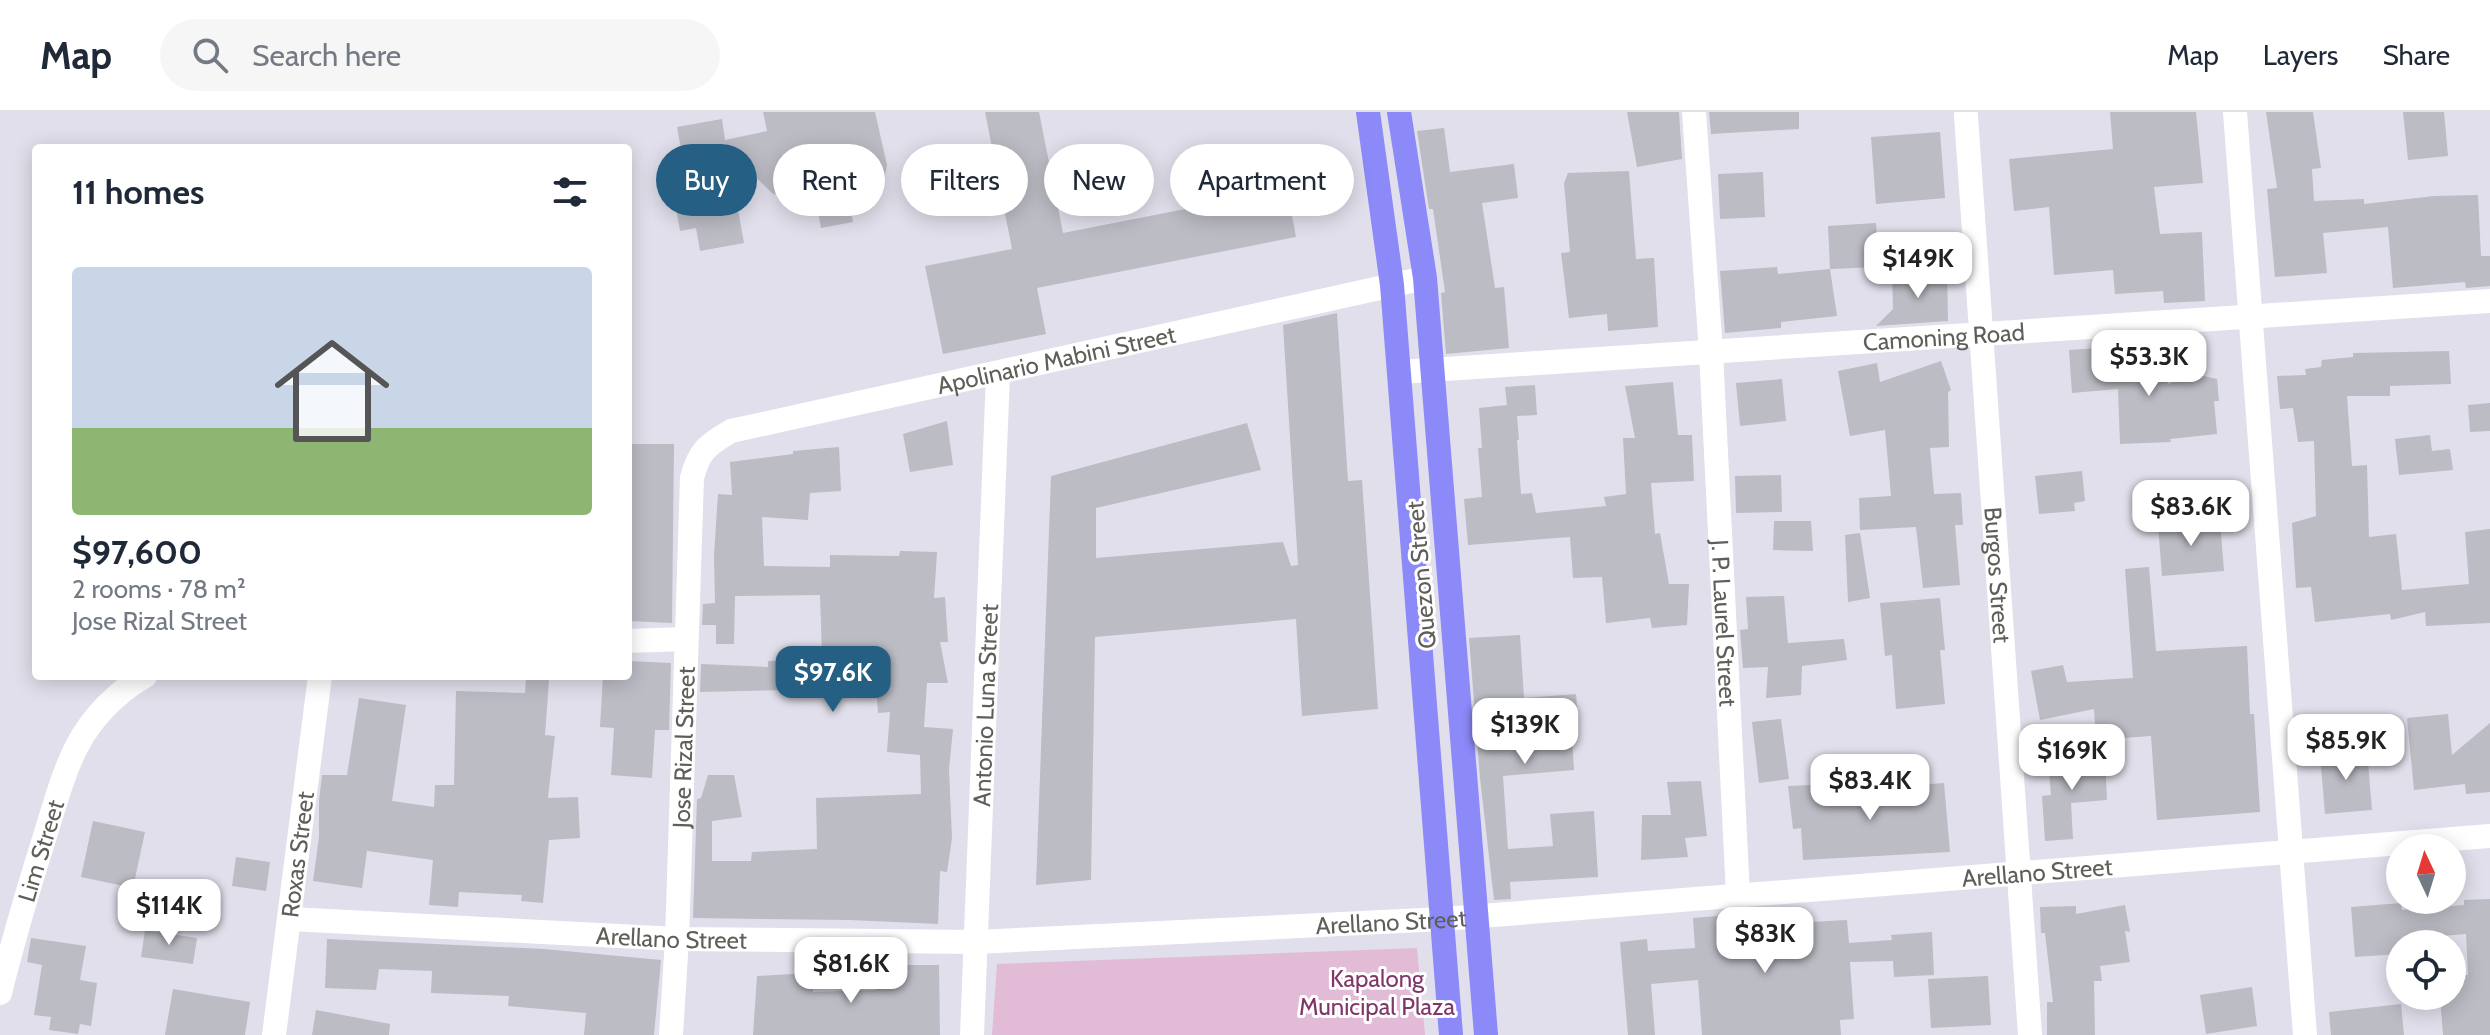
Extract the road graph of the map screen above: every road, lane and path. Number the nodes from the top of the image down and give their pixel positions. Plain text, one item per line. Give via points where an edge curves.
1 (1368, 112) edge
2 (1399, 112) edge
3 (1694, 112) edge
4 (2235, 112) edge
5 (1966, 116) dead end
6 (1425, 278) junction
7 (1392, 285) junction
8 (2490, 301) edge
9 (2250, 317) junction
10 (1982, 335) junction
11 (1711, 352) junction
12 (1432, 370) junction
13 (1399, 372) junction
14 (998, 374) junction
15 (696, 459) joint
16 (685, 639) junction
17 (632, 641) edge
18 (138, 680) edge
19 (320, 680) edge
20 (2490, 836) edge
21 (2292, 851) junction
22 (2019, 873) junction
23 (1738, 895) junction
24 (1478, 916) junction
25 (290, 919) junction
26 (1443, 919) junction
27 (677, 939) junction
28 (976, 942) junction
29 (0, 993) edge
30 (274, 1035) edge
31 (671, 1035) edge
32 (972, 1035) edge
33 (1451, 1035) edge
34 (1486, 1035) edge
35 (2030, 1035) edge
36 (2305, 1035) edge

1 - 7 highway, Quezon Street
2 - 6 highway, Quezon Street
3 - 11 street, J. P. Laurel Street
4 - 9 street
5 - 10 street, Burgos Street
6 - 7 street, Apolinario Mabini Street
6 - 12 highway, Quezon Street
7 - 13 highway, Quezon Street
7 - 14 street, Apolinario Mabini Street
8 - 9 street, Camoning Road
9 - 10 street, Camoning Road
9 - 21 street
10 - 11 street, Camoning Road
10 - 22 street, Burgos Street
11 - 12 street, Camoning Road
11 - 23 street, J. P. Laurel Street
12 - 13 street, Camoning Road
12 - 24 highway, Quezon Street
13 - 26 highway, Quezon Street
14 - 15 street, Apolinario Mabini Street via 731,431
14 - 28 street, Antonio Luna Street
15 - 16 street, Jose Rizal Street
16 - 17 street
16 - 27 street, Jose Rizal Street
18 - 29 street, Lim Street via 99,714 78,744 61,783
19 - 25 street, Roxas Street
20 - 21 street, Arellano Street
21 - 22 street, Arellano Street
21 - 36 street
22 - 23 street, Arellano Street
22 - 35 street, Burgos Street
23 - 24 street, Arellano Street
24 - 26 street, Arellano Street
24 - 34 highway, Quezon Street
25 - 27 street, Arellano Street
25 - 30 street, Roxas Street
26 - 28 street, Arellano Street
26 - 33 highway, Quezon Street
27 - 28 street, Arellano Street
27 - 31 street, Jose Rizal Street
28 - 32 street, Antonio Luna Street

